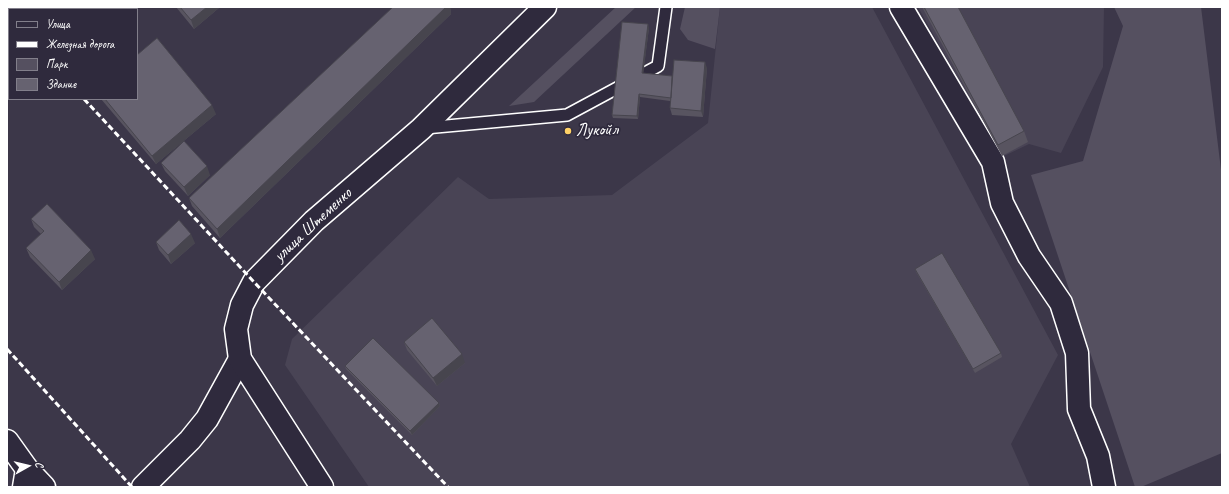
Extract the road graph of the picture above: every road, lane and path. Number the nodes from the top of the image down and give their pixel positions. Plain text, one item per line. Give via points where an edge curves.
1 (666, 7) edge
2 (901, 7) edge
3 (540, 9) edge
4 (421, 129) junction
5 (240, 359) junction
6 (7, 441) edge
7 (26, 478) edge
8 (44, 487) edge
9 (143, 487) edge
10 (322, 487) edge
11 (1104, 487) edge

1 - 4 lane via 658,66 567,115
2 - 11 main road via 993,162 1002,203 1029,256 1061,303 1077,353 1079,409 1098,456
3 - 4 main road, улица Штеменко
4 - 5 main road, улица Штеменко via 314,221 254,282 242,305 236,330
5 - 9 main road via 207,419 190,440
5 - 10 main road, улица Штеменко
6 - 7 main road
7 - 8 main road

